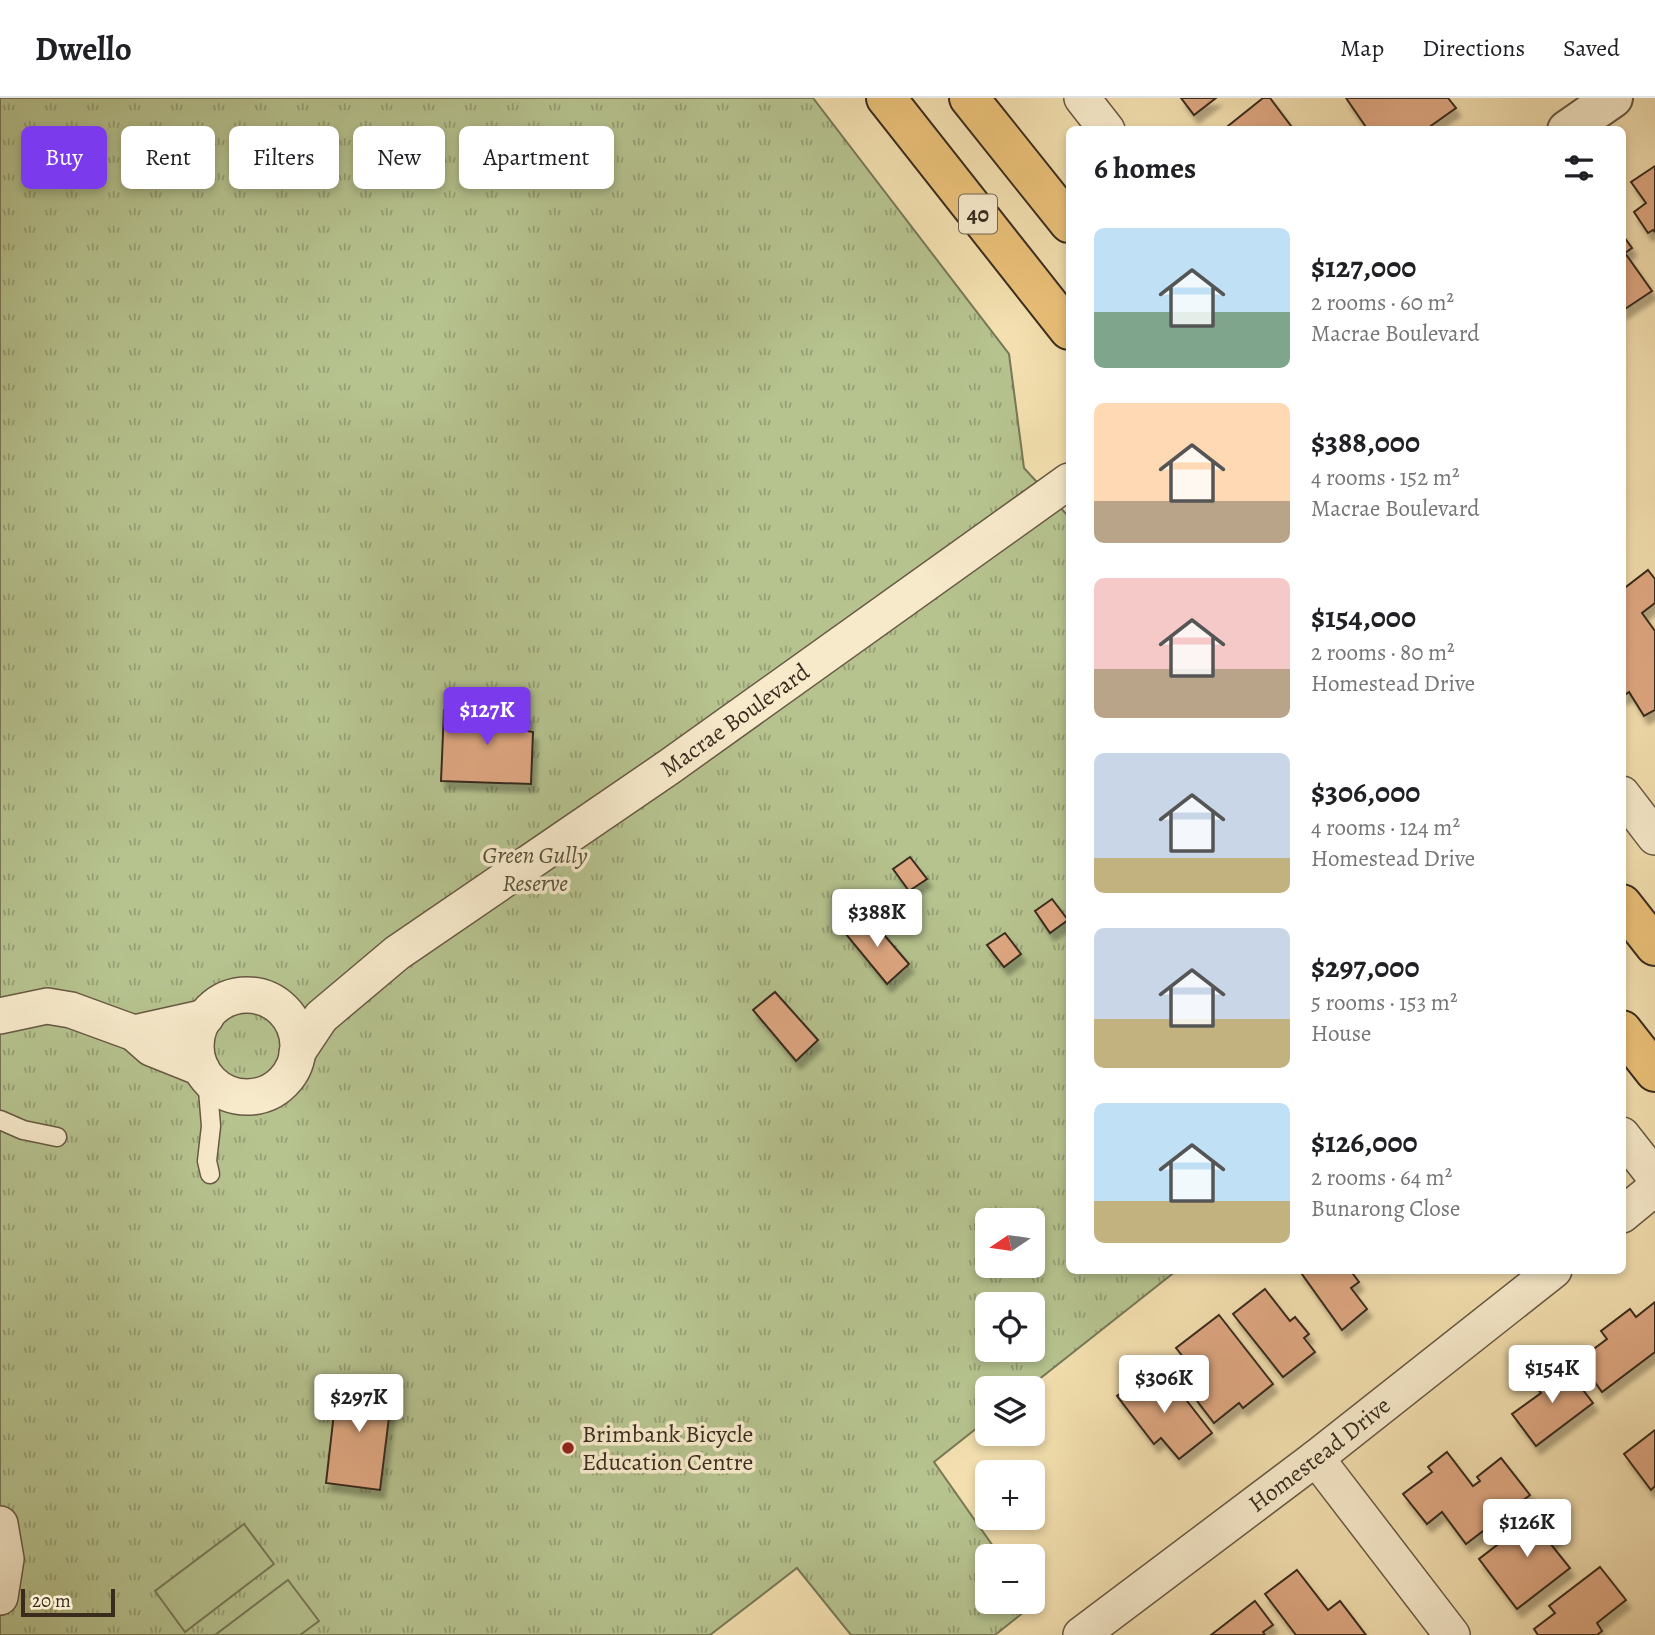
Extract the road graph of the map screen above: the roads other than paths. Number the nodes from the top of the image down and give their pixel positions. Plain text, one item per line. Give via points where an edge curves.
1 (886, 98) edge
2 (968, 98) edge
3 (1082, 98) edge
4 (1612, 98) edge
5 (1104, 126) edge
6 (1573, 126) edge
7 (1066, 219) edge
8 (1066, 326) edge
9 (1066, 483) edge
10 (1626, 799) edge
11 (1655, 837) edge
12 (1626, 909) edge
13 (1655, 946) edge
14 (397, 953) junction
15 (267, 999) junction
16 (0, 1016) edge
17 (206, 1017) junction
18 (134, 1033) junction
19 (1626, 1035) edge
20 (298, 1053) junction
21 (1655, 1072) edge
22 (204, 1073) junction
23 (0, 1120) edge
24 (57, 1137) dead end
25 (1626, 1140) edge
26 (210, 1174) dead end
27 (1655, 1177) edge
28 (1655, 1188) edge
29 (1626, 1212) edge
30 (1549, 1274) edge
31 (1316, 1458) junction
32 (0, 1524) edge
33 (0, 1597) edge
34 (1081, 1635) edge
35 (1452, 1635) edge

1 - 8 main road, 40
2 - 7 main road
3 - 5 street
4 - 6 street
9 - 14 street, Macrae Boulevard
10 - 11 street
12 - 13 main road
14 - 15 street, Macrae Boulevard via 341,983
14 - 20 street, Macrae Boulevard via 321,1017
15 - 17 street via 233,997
15 - 20 street via 292,1021
16 - 18 street via 47,1006
17 - 18 street
17 - 22 street via 196,1041
18 - 22 street via 151,1048
19 - 21 main road
20 - 22 street via 288,1077 267,1093 241,1097 217,1087
22 - 26 lane via 211,1126
23 - 24 lane
25 - 27 street
28 - 29 street
30 - 31 street, Homestead Drive
31 - 34 street, Homestead Drive
31 - 35 street
32 - 33 street via 6,1559

